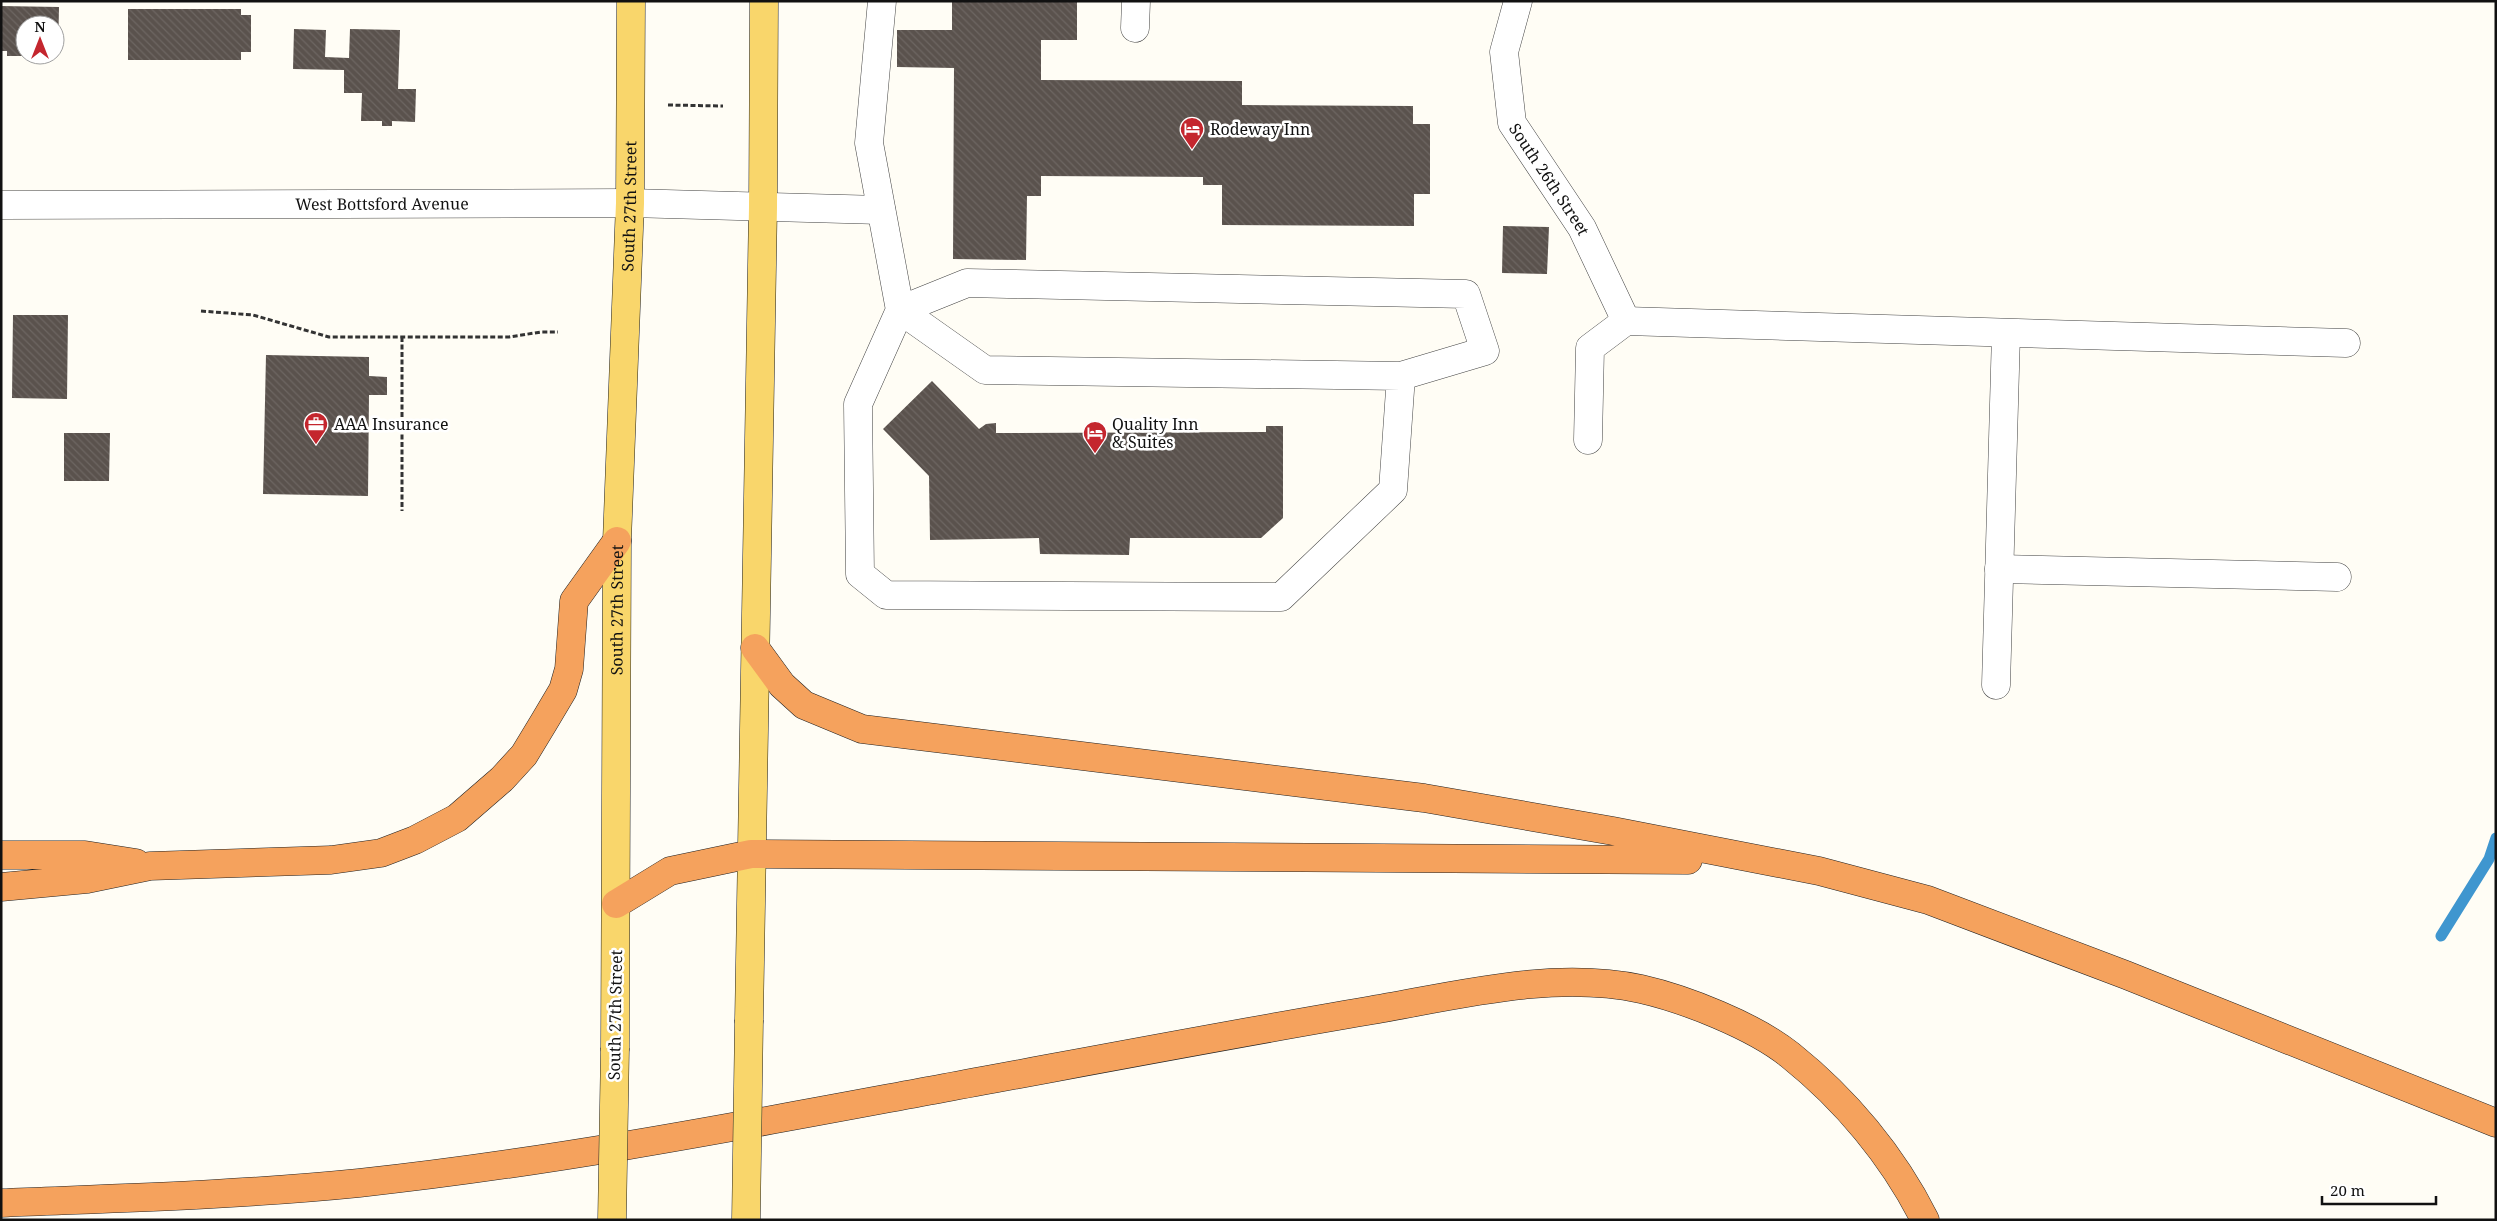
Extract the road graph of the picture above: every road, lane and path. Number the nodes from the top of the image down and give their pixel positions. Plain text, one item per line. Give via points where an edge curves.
1 (631, 1) edge
2 (752, 1) edge
3 (764, 1) edge
4 (882, 1) edge
5 (1136, 1) edge
6 (1518, 1) edge
7 (1135, 28) dead end
8 (763, 80) junction
9 (668, 105) dead end
10 (723, 106) dead end
11 (630, 203) junction
12 (1, 205) edge
13 (763, 207) junction
14 (881, 210) junction
15 (900, 310) junction
16 (201, 311) dead end
17 (1626, 321) junction
18 (558, 332) dead end
19 (2006, 334) junction
20 (402, 338) junction
21 (2346, 342) dead end
22 (1401, 376) junction
23 (1588, 440) dead end
24 (402, 511) dead end
25 (617, 541) junction
26 (1999, 569) junction
27 (2337, 577) dead end
28 (755, 648) junction
29 (1996, 685) dead end
30 (751, 854) junction
31 (1, 855) edge
32 (150, 866) junction
33 (1819, 871) junction
34 (1, 887) edge
35 (616, 904) junction
36 (2496, 1123) edge
37 (1, 1203) edge
38 (1920, 1209) edge
39 (612, 1220) edge
40 (746, 1220) edge

1 - 11 main road, South 27th Street
2 - 8 main road
3 - 8 main road
4 - 14 street via 869,143
5 - 7 street
6 - 17 street, South 26th Street via 1504,52 1512,123 1582,228
8 - 13 main road
9 - 10 path
11 - 12 street, West Bottsford Avenue
11 - 13 street, West Bottsford Avenue
11 - 25 main road, South 27th Street
13 - 14 street, West Bottsford Avenue
13 - 28 main road
14 - 15 street
15 - 22 street via 984,370
15 - 22 street via 967,283 1466,294 1485,351
15 - 22 street via 858,404 860,574 886,595 1281,597 1393,490
16 - 20 path via 253,315 329,338
17 - 19 street
17 - 23 street via 1590,348
18 - 20 path via 509,337
19 - 21 street
19 - 26 street
20 - 24 path
25 - 32 highway via 574,601 569,669 563,690 524,755 457,818 415,840 380,853 332,860
25 - 35 main road, South 27th Street
26 - 27 street
26 - 29 street
28 - 30 main road
28 - 33 highway via 782,685 804,706 862,729 1424,798
30 - 33 highway via 1667,858
30 - 35 highway via 670,871
30 - 40 main road, bridge
31 - 32 highway via 85,855
32 - 34 highway via 87,879
33 - 36 highway via 1928,900
35 - 39 main road, South 27th Street, bridge
37 - 38 highway via 235,1193 341,1184 534,1159 670,1138 1511,987 1589,983 1639,988 1690,1003 1787,1052 1846,1107 1888,1158

